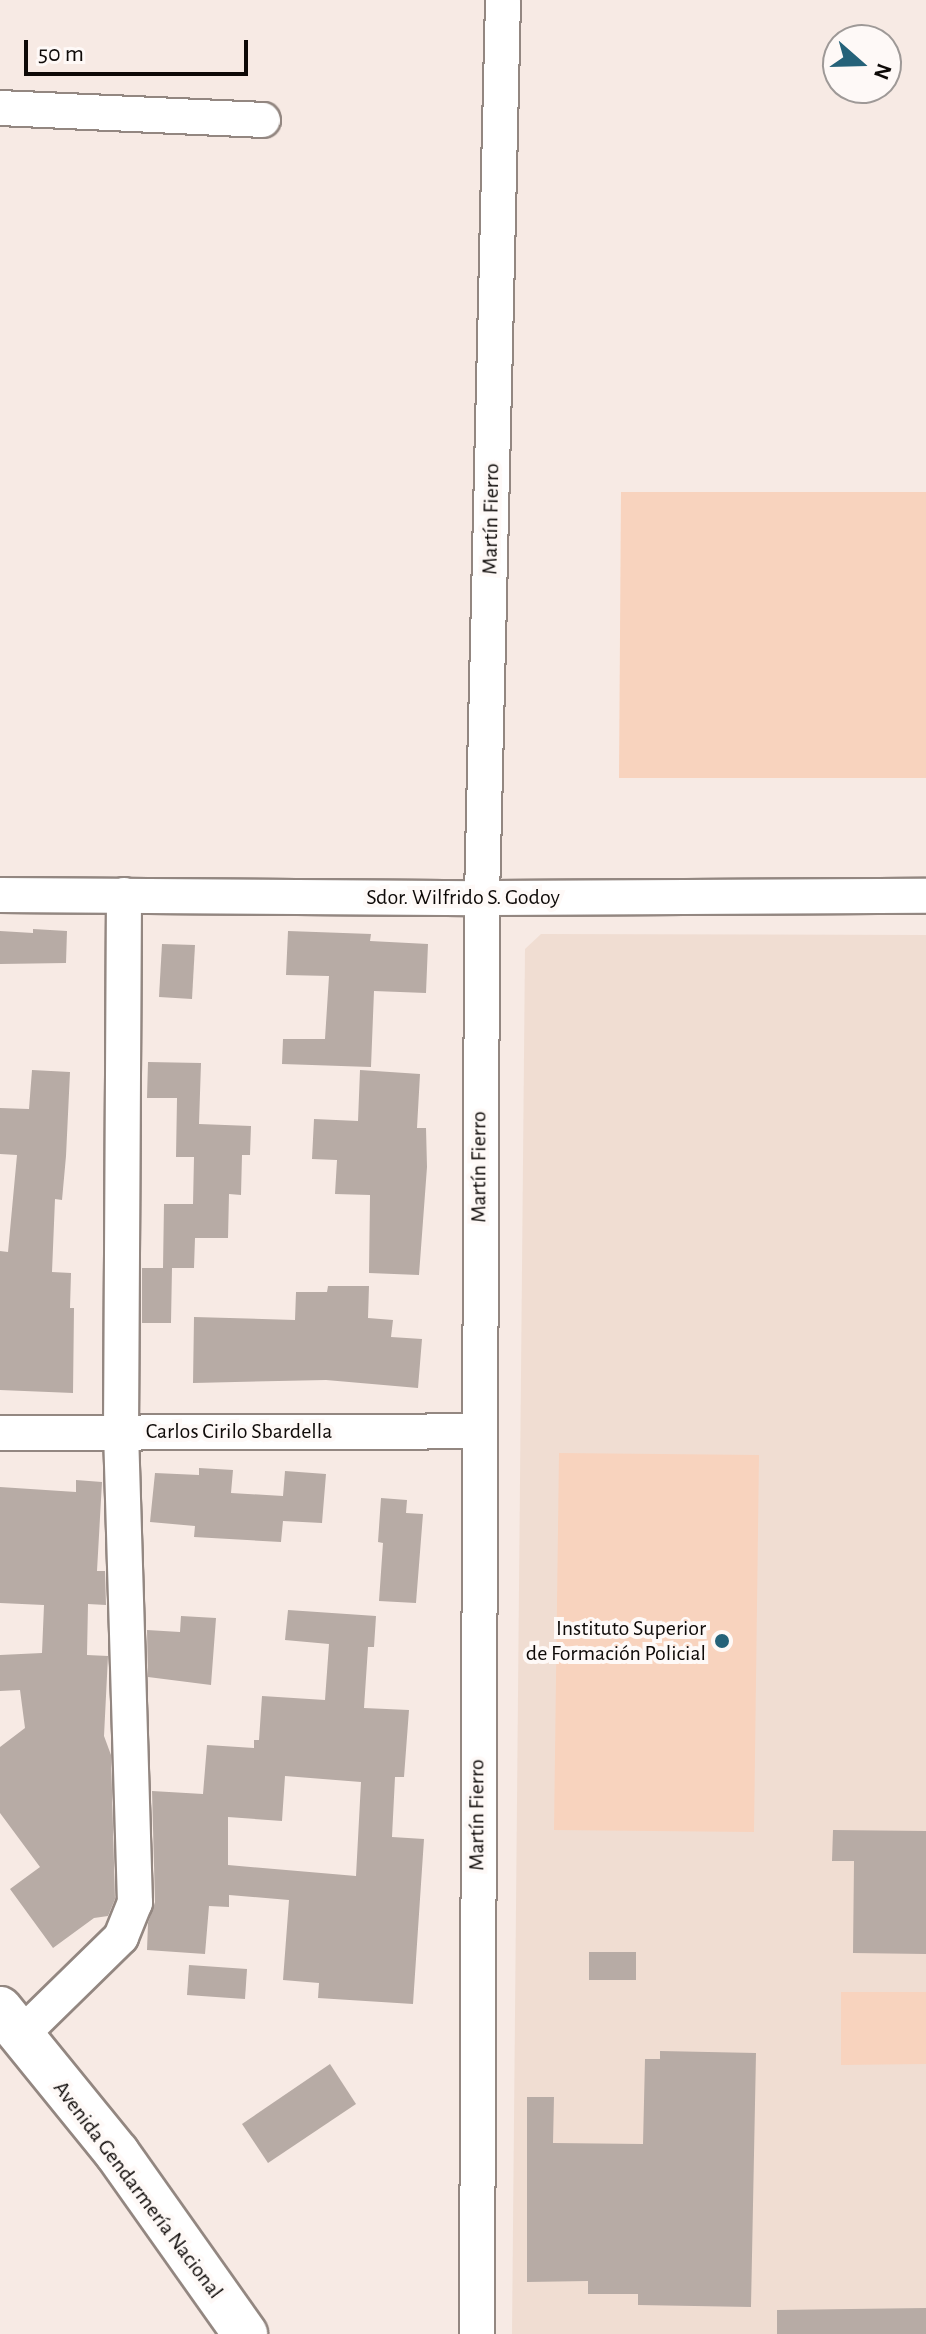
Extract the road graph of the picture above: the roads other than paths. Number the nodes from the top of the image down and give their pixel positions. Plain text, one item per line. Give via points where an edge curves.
1 (503, 0) edge
2 (0, 108) edge
3 (263, 120) dead end
4 (0, 895) edge
5 (124, 895) junction
6 (926, 896) edge
7 (482, 898) junction
8 (477, 1431) junction
9 (0, 1433) edge
10 (121, 1433) junction
11 (10, 2022) edge
12 (245, 2334) edge
13 (477, 2334) edge

1 - 7 street, Martín Fierro
2 - 3 street
4 - 5 street, Sdor. Wilfrido S. Godoy
5 - 7 street, Sdor. Wilfrido S. Godoy
5 - 10 street
6 - 7 street, Sdor. Wilfrido S. Godoy
7 - 8 street, Martín Fierro
8 - 10 street, Carlos Cirilo Sbardella
8 - 13 street, Martín Fierro
9 - 10 street, Carlos Cirilo Sbardella
10 - 11 street via 135,1903 121,1937
11 - 12 main road, Avenida Gendarmería Nacional via 117,2153

